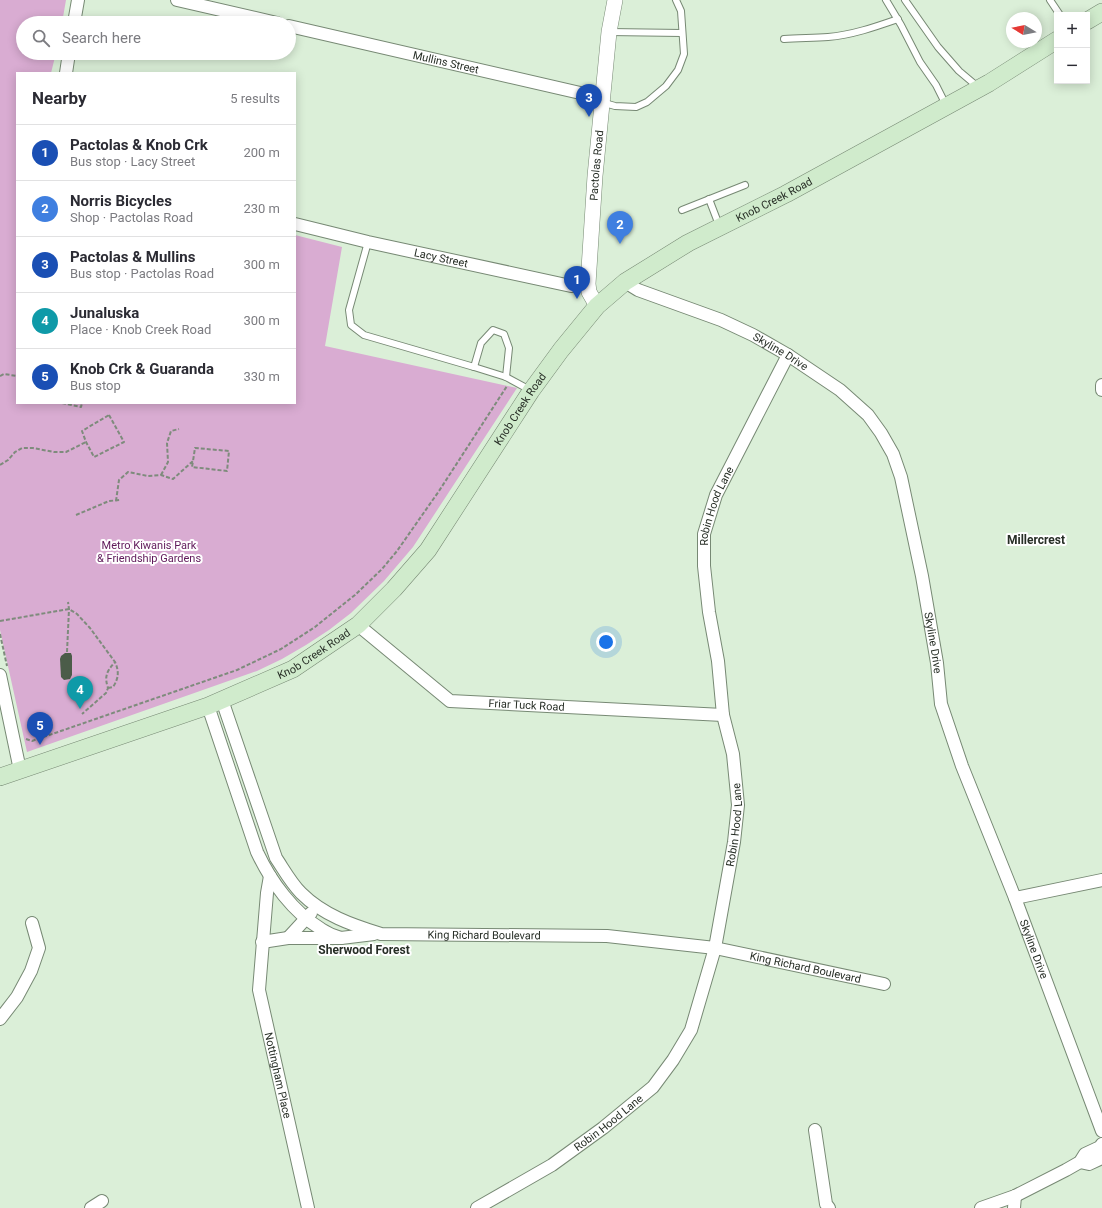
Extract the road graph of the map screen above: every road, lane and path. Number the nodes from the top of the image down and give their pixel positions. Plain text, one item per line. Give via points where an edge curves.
1 (78, 0) edge
2 (177, 0) edge
3 (616, 0) edge
4 (676, 0) edge
5 (886, 0) edge
6 (905, 0) edge
7 (1050, 0) edge
8 (1058, 12) edge
9 (1102, 12) edge
10 (75, 16) edge
11 (247, 16) edge
12 (898, 19) junction
13 (1090, 19) edge
14 (296, 28) edge
15 (609, 32) junction
16 (682, 33) junction
17 (784, 39) dead end
18 (1054, 42) edge
19 (68, 60) edge
20 (66, 72) edge
21 (979, 88) junction
22 (602, 98) junction
23 (946, 105) junction
24 (745, 185) dead end
25 (709, 199) junction
26 (682, 210) dead end
27 (296, 224) edge
28 (720, 227) junction
29 (368, 242) junction
30 (625, 282) junction
31 (588, 284) junction
32 (597, 306) junction
33 (788, 355) junction
34 (474, 367) junction
35 (0, 376) edge
36 (16, 376) edge
37 (509, 378) junction
38 (1102, 385) edge
39 (531, 390) junction
40 (1102, 390) edge
41 (67, 404) edge
42 (82, 404) edge
43 (179, 429) dead end
44 (86, 442) junction
45 (193, 460) junction
46 (0, 465) edge
47 (161, 475) junction
48 (120, 500) dead end
49 (116, 501) junction
50 (76, 515) dead end
51 (68, 602) dead end
52 (69, 609) junction
53 (0, 621) edge
54 (358, 625) junction
55 (0, 634) edge
56 (68, 652) dead end
57 (115, 662) junction
58 (4, 673) edge
59 (108, 688) junction
60 (215, 703) junction
61 (82, 714) dead end
62 (723, 715) junction
63 (24, 738) dead end
64 (20, 770) junction
65 (0, 777) edge
66 (276, 858) junction
67 (262, 864) junction
68 (270, 876) junction
69 (1102, 880) edge
70 (1015, 898) junction
71 (317, 905) junction
72 (307, 919) junction
73 (32, 924) dead end
74 (381, 934) junction
75 (288, 938) junction
76 (341, 938) junction
77 (262, 942) junction
78 (715, 948) junction
79 (884, 984) dead end
80 (0, 1019) edge
81 (815, 1130) dead end
82 (1102, 1131) edge
83 (1102, 1144) edge
84 (1102, 1158) edge
85 (1080, 1162) junction
86 (102, 1201) dead end
87 (1014, 1202) edge
88 (92, 1208) edge
89 (308, 1208) edge
90 (477, 1208) edge
91 (829, 1208) edge
92 (981, 1208) edge

1 - 10 street
2 - 11 street
3 - 15 street, Pactolas Road
4 - 16 lane via 681,11
5 - 12 lane
6 - 21 lane via 942,52
7 - 8 lane
9 - 13 main road
12 - 17 lane via 828,37
12 - 23 lane
14 - 22 street, Mullins Street
15 - 16 lane
15 - 22 street, Pactolas Road
16 - 22 lane via 684,54 678,70 656,96 636,107 614,106
18 - 21 main road, Knob Creek Road
19 - 20 street
21 - 23 main road, Knob Creek Road
22 - 31 street, Pactolas Road
23 - 28 main road, Knob Creek Road via 786,194
24 - 25 lane
25 - 26 lane
25 - 28 lane
27 - 29 street, Lacy Street
28 - 30 main road, Knob Creek Road via 688,243
29 - 31 street, Lacy Street via 571,286
29 - 34 lane via 349,310 351,326 364,335
30 - 32 main road, Knob Creek Road
30 - 33 street, Skyline Drive via 638,290 721,320
31 - 32 street, Pactolas Road via 589,292
32 - 39 main road, Knob Creek Road
33 - 62 street, Robin Hood Lane via 716,495 704,534 704,566
33 - 70 street, Skyline Drive via 840,390 868,416 893,454 922,576 937,663 940,704
34 - 37 lane
34 - 37 lane via 482,343 493,330 504,334 509,348
35 - 36 path
37 - 39 lane
37 - 63 path via 439,490 397,551 355,595 315,627 281,649 237,670 32,741
38 - 40 street
39 - 54 main road, Knob Creek Road via 428,550
41 - 42 path via 81,407
43 - 47 path via 171,431 167,443 168,462
44 - 44 path via 94,457 124,442 109,415 82,431
44 - 46 path via 66,452 22,448
45 - 45 path via 192,468 227,471 229,451 195,448
45 - 47 path via 173,478
47 - 49 path via 148,476 128,472 119,480
48 - 49 path
49 - 50 path via 109,501
51 - 52 path
52 - 53 path
52 - 56 path
52 - 57 path via 90,628
54 - 60 main road, Knob Creek Road via 293,669
54 - 62 street, Friar Tuck Road via 450,701
55 - 58 path
57 - 59 path via 108,671
57 - 59 path via 119,671 117,682
58 - 64 street
59 - 61 path via 106,693
60 - 64 main road, Knob Creek Road
60 - 66 street, King Richard Boulevard
60 - 67 street
62 - 78 street, Robin Hood Lane via 733,754 738,805
64 - 65 main road, Knob Creek Road
66 - 67 street
66 - 71 street, King Richard Boulevard via 302,893
67 - 68 street
68 - 72 street via 283,895
68 - 77 street, Nottingham Place
69 - 70 street
70 - 82 street, Skyline Drive
71 - 72 street
71 - 74 street, King Richard Boulevard via 335,918
72 - 75 street
72 - 76 street via 321,930
73 - 80 street via 39,948 31,971 17,997
74 - 76 street
74 - 78 street, King Richard Boulevard via 607,936
75 - 76 street
75 - 77 street
77 - 89 street, Nottingham Place via 259,990
78 - 79 street, King Richard Boulevard
78 - 90 street, Robin Hood Lane via 691,1030 653,1087 552,1165
81 - 91 street
83 - 85 street via 1085,1154
84 - 85 street via 1089,1164
85 - 87 street
86 - 88 street
87 - 92 street

